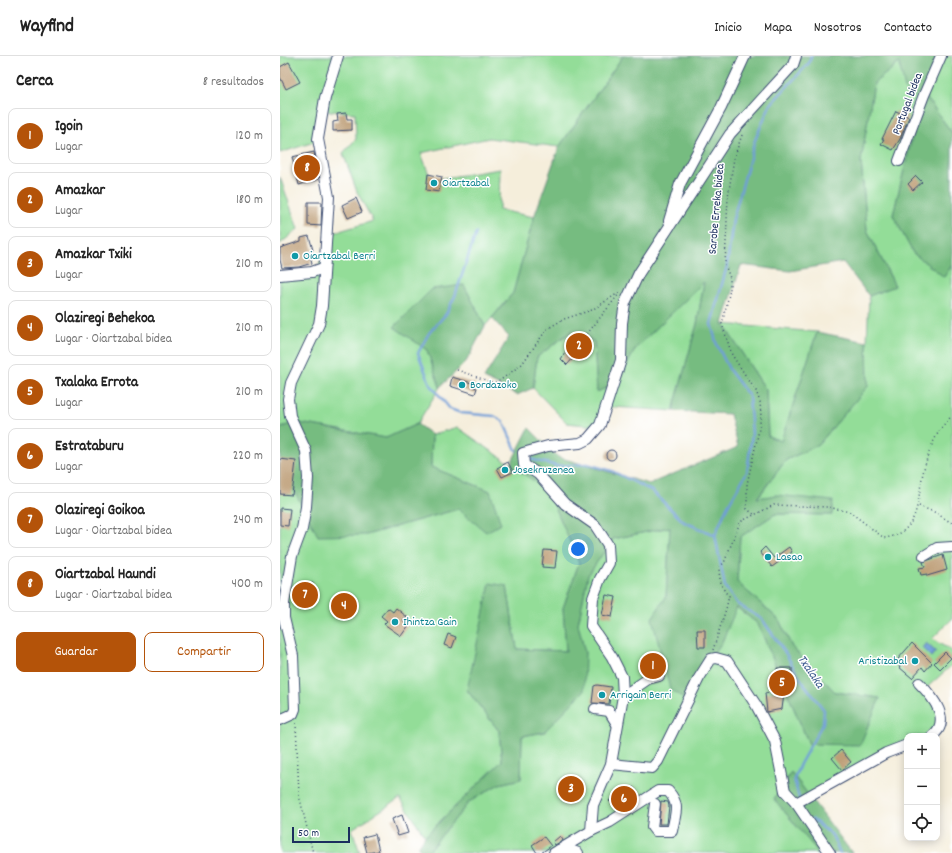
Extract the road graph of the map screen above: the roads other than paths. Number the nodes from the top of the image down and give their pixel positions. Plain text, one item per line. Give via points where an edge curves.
1 (338, 56) edge
2 (745, 56) edge
3 (796, 56) edge
4 (941, 56) edge
5 (899, 161) dead end
6 (667, 230) junction
7 (323, 268) junction
8 (280, 276) edge
9 (952, 547) edge
10 (924, 556) dead end
11 (659, 676) dead end
12 (919, 683) dead end
13 (623, 696) junction
14 (595, 710) dead end
15 (280, 720) edge
16 (617, 724) junction
17 (940, 733) edge
18 (904, 745) edge
19 (611, 764) junction
20 (799, 801) junction
21 (655, 804) dead end
22 (591, 831) junction
23 (557, 852) edge
24 (578, 853) edge
25 (830, 853) edge

1 - 7 street via 325,98 318,139 329,197
2 - 6 street via 721,108 680,184
3 - 6 street via 793,65 730,134
4 - 5 street, Portugal bidea
6 - 13 street via 648,258 625,303 621,360 600,425 588,439 580,443 548,446 523,453 524,465 538,474 565,504 595,525 608,545 609,563 593,598 591,626 622,677
7 - 8 street
7 - 15 street via 319,324 290,383 288,399 290,416 306,451 308,478 302,529 292,556 284,604 284,618 293,656 295,709 293,714
9 - 10 street via 937,548
11 - 13 street via 648,679
12 - 17 street via 942,706 947,715 946,724
13 - 16 street
14 - 16 street via 608,711
16 - 19 street
18 - 20 street
19 - 20 street via 652,768 708,663 716,658 727,661 756,705 775,742 785,791
19 - 22 street via 593,805
20 - 25 street
21 - 22 street via 652,827 655,831 672,830 675,799 668,791 658,791 610,822
22 - 23 street
23 - 24 street via 568,850

